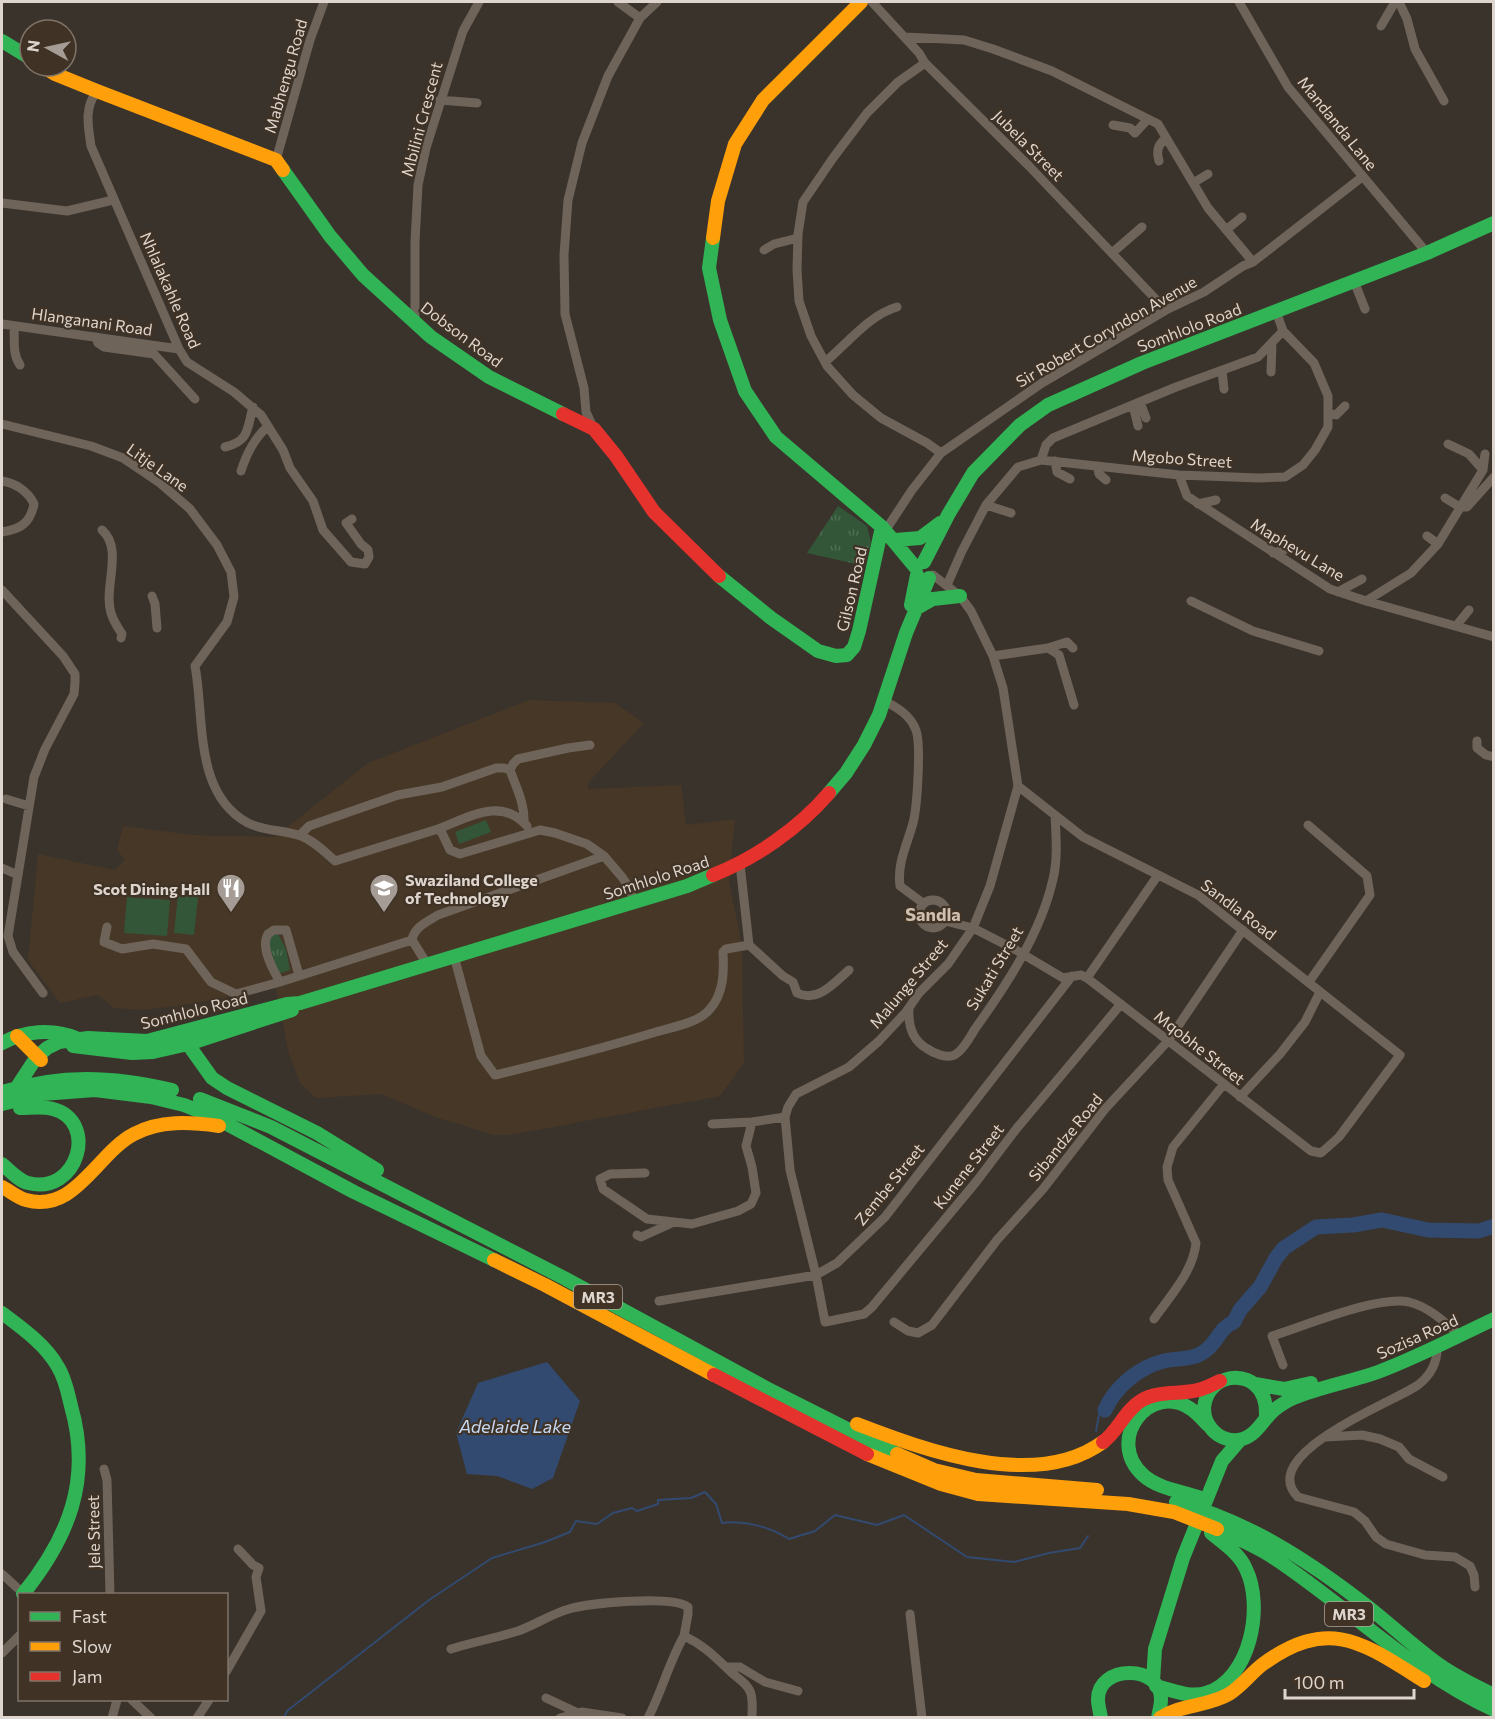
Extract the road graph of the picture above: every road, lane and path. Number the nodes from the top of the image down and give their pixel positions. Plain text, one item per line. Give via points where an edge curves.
1 (324, 2) edge
2 (479, 2) edge
3 (618, 2) edge
4 (657, 2) edge
5 (861, 2) edge
6 (872, 2) edge
7 (1239, 2) edge
8 (1397, 2) edge
9 (640, 18) junction
10 (1381, 26) dead end
11 (905, 37) junction
12 (2, 41) edge
13 (18, 51) edge
14 (925, 63) junction
15 (65, 78) edge
16 (97, 91) junction
17 (440, 100) junction
18 (1443, 101) dead end
19 (477, 103) dead end
20 (1148, 119) junction
21 (1113, 125) dead end
22 (1166, 138) junction
23 (276, 160) junction
24 (1159, 161) dead end
25 (1208, 174) dead end
26 (1362, 177) junction
27 (1193, 183) junction
28 (113, 200) junction
29 (2, 203) edge
30 (1242, 217) dead end
31 (1494, 223) edge
32 (1142, 227) dead end
33 (1226, 230) junction
34 (798, 238) junction
35 (764, 250) dead end
36 (1112, 253) junction
37 (1427, 253) junction
38 (1253, 262) junction
39 (1354, 281) junction
40 (897, 307) dead end
41 (1365, 309) dead end
42 (1166, 310) junction
43 (1276, 311) junction
44 (415, 323) junction
45 (2, 324) edge
46 (14, 326) junction
47 (1283, 331) junction
48 (96, 337) junction
49 (1272, 343) junction
50 (178, 349) junction
51 (825, 362) junction
52 (20, 365) dead end
53 (1222, 371) junction
54 (1271, 372) dead end
55 (1224, 389) dead end
56 (195, 399) dead end
57 (1136, 403) junction
58 (1345, 406) dead end
59 (253, 407) junction
60 (1328, 413) junction
61 (1146, 418) dead end
62 (2, 423) edge
63 (268, 426) junction
64 (1138, 426) dead end
65 (594, 429) junction
66 (1448, 444) dead end
67 (225, 447) dead end
68 (941, 453) junction
69 (1485, 454) dead end
70 (1307, 459) junction
71 (1041, 460) junction
72 (1056, 461) junction
73 (1097, 466) junction
74 (1315, 468) dead end
75 (1483, 470) junction
76 (241, 471) dead end
77 (1179, 475) junction
78 (1494, 477) edge
79 (1070, 479) dead end
80 (1106, 480) dead end
81 (2, 481) edge
82 (1445, 498) dead end
83 (1216, 500) dead end
84 (1198, 504) junction
85 (986, 505) junction
86 (1460, 507) junction
87 (1011, 513) dead end
88 (352, 519) dead end
89 (946, 520) junction
90 (882, 527) junction
91 (102, 530) dead end
92 (2, 532) edge
93 (1427, 536) dead end
94 (897, 544) junction
95 (1438, 544) junction
96 (1290, 548) dead end
97 (1273, 553) junction
98 (925, 569) junction
99 (1362, 579) dead end
100 (947, 585) junction
101 (2, 590) edge
102 (1338, 591) junction
103 (152, 596) dead end
104 (960, 596) junction
105 (1191, 601) dead end
106 (1366, 601) junction
107 (917, 608) junction
108 (1469, 610) dead end
109 (1456, 626) junction
110 (157, 628) dead end
111 (1475, 632) junction
112 (906, 633) junction
113 (1494, 637) edge
114 (121, 638) dead end
115 (1477, 643) dead end
116 (1048, 648) junction
117 (1073, 648) dead end
118 (1319, 651) dead end
119 (847, 655) joint
120 (993, 656) junction
121 (885, 700) junction
122 (1074, 705) dead end
123 (1477, 741) dead end
124 (590, 746) dead end
125 (1494, 757) edge
126 (510, 770) junction
127 (1018, 786) junction
128 (6, 798) dead end
129 (29, 806) junction
130 (1055, 815) junction
131 (524, 822) junction
132 (1308, 825) dead end
133 (438, 829) junction
134 (532, 833) junction
135 (300, 835) junction
136 (604, 856) junction
137 (740, 864) junction
138 (2, 868) edge
139 (18, 875) junction
140 (1158, 875) junction
141 (634, 903) junction
142 (923, 903) junction
143 (2, 905) edge
144 (13, 906) junction
145 (945, 921) junction
146 (107, 927) dead end
147 (973, 928) junction
148 (1243, 930) junction
149 (412, 940) junction
150 (749, 945) junction
151 (1022, 954) junction
152 (454, 956) junction
153 (427, 964) junction
154 (849, 970) dead end
155 (300, 975) junction
156 (1072, 976) junction
157 (1087, 978) junction
158 (280, 982) junction
159 (1309, 982) junction
160 (1320, 992) junction
161 (42, 993) dead end
162 (1120, 1004) junction
163 (909, 1008) junction
164 (17, 1036) junction
165 (76, 1038) junction
166 (184, 1039) junction
167 (1168, 1041) junction
168 (2, 1043) edge
169 (1400, 1055) joint
170 (37, 1060) junction
171 (1224, 1084) junction
172 (2, 1092) edge
173 (23, 1092) junction
174 (1240, 1097) junction
175 (4, 1109) edge
176 (785, 1117) junction
177 (752, 1122) junction
178 (712, 1124) dead end
179 (232, 1128) junction
180 (2, 1164) edge
181 (645, 1173) dead end
182 (2, 1187) edge
183 (674, 1222) junction
184 (476, 1232) junction
185 (637, 1235) dead end
186 (816, 1275) junction
187 (660, 1301) dead end
188 (2, 1313) edge
189 (1154, 1319) dead end
190 (1494, 1319) edge
191 (894, 1322) dead end
192 (1459, 1335) junction
193 (1437, 1345) junction
194 (1283, 1365) dead end
195 (1353, 1380) junction
196 (1220, 1381) junction
197 (1255, 1384) junction
198 (768, 1389) junction
199 (1266, 1418) junction
200 (1210, 1428) junction
201 (1325, 1437) junction
202 (1240, 1440) junction
203 (104, 1469) dead end
204 (1443, 1477) dead end
205 (1212, 1484) junction
206 (1180, 1507) junction
207 (1206, 1526) junction
208 (238, 1550) dead end
209 (2, 1574) edge
210 (1475, 1587) dead end
211 (23, 1593) edge
212 (25, 1593) edge
213 (110, 1593) edge
214 (910, 1614) dead end
215 (1160, 1630) junction
216 (684, 1636) junction
217 (18, 1637) edge
218 (451, 1649) dead end
219 (2, 1653) edge
220 (727, 1667) junction
221 (228, 1669) edge
222 (1128, 1670) junction
223 (1155, 1683) junction
224 (798, 1691) dead end
225 (1494, 1695) edge
226 (546, 1698) dead end
227 (117, 1701) edge
228 (133, 1701) edge
229 (207, 1701) edge
230 (1494, 1710) edge
231 (578, 1713) junction
232 (112, 1718) edge
233 (151, 1718) edge
234 (197, 1718) edge
235 (560, 1718) edge
236 (622, 1718) edge
237 (648, 1718) edge
238 (752, 1718) edge
239 (922, 1718) edge
240 (1101, 1718) edge
241 (1159, 1718) edge
242 (1490, 1718) edge

1 - 23 street, Mabhengu Road
2 - 17 street, Mbilini Crescent via 463,31
3 - 9 street
4 - 9 street
5 - 90 main road via 763,100 735,144 717,201 709,268 720,320 745,391 776,437
6 - 11 street, Jubela Street
7 - 26 street, Mandanda Lane via 1288,87
8 - 10 street
8 - 18 street via 1407,19 1415,50
9 - 65 street via 608,76 582,143 568,200 565,314 584,388 586,412
11 - 14 street, Jubela Street
11 - 20 street via 964,40 993,49 1052,71
12 - 13 main road
14 - 34 street via 898,82 867,113 833,158 803,202
14 - 36 street, Jubela Street
15 - 16 main road
16 - 23 main road
16 - 28 street, Nhlalakahle Road via 87,111 91,146
17 - 19 street
17 - 44 street, Mbilini Crescent via 418,185
20 - 21 street via 1135,133
20 - 22 street via 1158,124
22 - 24 street via 1159,144
22 - 27 street
23 - 44 main road, Dobson Road via 363,275
25 - 27 street
26 - 37 street, Mandanda Lane
26 - 38 street, Sir Robert Coryndon Avenue
27 - 33 street
28 - 29 street via 67,211
28 - 50 street, Nhlalakahle Road
30 - 33 street
31 - 37 main road, Somhlolo Road
32 - 36 street
33 - 38 street
34 - 35 street
34 - 51 street via 799,301
36 - 42 street, Jubela Street
37 - 39 main road, Somhlolo Road
38 - 42 street, Sir Robert Coryndon Avenue
39 - 41 street
39 - 43 main road, Somhlolo Road
40 - 51 street via 870,322
42 - 68 street, Sir Robert Coryndon Avenue via 1042,383
43 - 47 street, Mgobo Street
43 - 89 main road, Somhlolo Road via 1142,363 1048,405 1020,425 973,473
44 - 65 main road, Dobson Road via 489,377
45 - 46 street, Hlanganani Road
46 - 48 street, Hlanganani Road
46 - 52 street via 16,360
47 - 49 street
47 - 60 street, Mgobo Street via 1314,363 1328,396
48 - 50 street, Hlanganani Road
48 - 56 street via 104,347 154,354
49 - 53 street via 1258,357
49 - 54 street
50 - 59 street, Nhlalakahle Road via 186,362
51 - 68 street via 853,395 881,418
53 - 55 street
53 - 57 street
57 - 61 street
57 - 64 street
57 - 71 street via 1053,438
58 - 60 street via 1336,415
59 - 63 street, Nhlalakahle Road
59 - 67 street via 243,439
60 - 70 street, Mgobo Street via 1328,427
62 - 135 street, Litje Lane via 123,458 190,508 217,545 231,572 234,597 227,621 195,666 211,780 223,800 248,823
63 - 76 street via 250,447
63 - 88 street, Nhlalakahle Road via 313,501 323,530 351,562 365,564 368,550 346,523
65 - 119 main road, Dobson Road via 654,512 715,572 818,651
66 - 75 street via 1469,454
68 - 90 street, Sir Robert Coryndon Avenue via 890,525
69 - 75 street
70 - 74 street
70 - 77 street, Mgobo Street via 1285,477
71 - 72 street, Mgobo Street
71 - 85 street, Mgobo Street via 1018,467
72 - 73 street, Mgobo Street
72 - 79 street via 1057,472
73 - 77 street, Mgobo Street
73 - 80 street
75 - 86 street
77 - 84 street, Maphevu Lane via 1187,496
78 - 86 street via 1467,507
81 - 92 street via 30,496 34,504 28,521 17,530
82 - 86 street
83 - 84 street
84 - 97 street, Maphevu Lane
85 - 87 street
85 - 100 street, Mgobo Street
86 - 95 street
89 - 94 main road via 921,539
89 - 98 main road, Somhlolo Road
90 - 94 main road
90 - 119 main road, Gilson Road via 859,631
91 - 114 street via 108,535 112,552 110,612
93 - 95 street
94 - 98 main road
95 - 106 street via 1411,573
96 - 97 street
97 - 102 street, Maphevu Lane
98 - 100 street, Malunge Street
98 - 107 main road, Somhlolo Road
98 - 112 main road, Somhlolo Road
99 - 102 street
100 - 104 street, Malunge Street
101 - 129 street via 75,674 74,694 45,749 34,777
102 - 106 street, Maphevu Lane
103 - 110 street
104 - 107 main road via 933,599
104 - 120 street, Malunge Street
105 - 118 street via 1253,631
106 - 109 street, Maphevu Lane via 1385,611
107 - 112 main road, Somhlolo Road
108 - 109 street
109 - 111 street, Maphevu Lane
111 - 113 street, Maphevu Lane
111 - 115 street
112 - 121 main road, Somhlolo Road
116 - 117 street via 1067,642
116 - 120 street
116 - 122 street via 1059,655
120 - 127 street, Malunge Street via 1003,688
121 - 137 main road, Somhlolo Road via 854,761 825,798 777,840
121 - 142 street via 908,715 917,730 918,789 898,871 900,886
123 - 125 street via 1477,748
124 - 126 street via 518,759
126 - 131 street
126 - 135 street via 496,768 442,787 398,795 309,826
127 - 130 street, Sandla Road
127 - 147 street, Malunge Street via 990,886
128 - 129 street
129 - 139 street
130 - 140 street, Sandla Road via 1095,844
130 - 151 street, Sukati Street via 1054,877
131 - 133 street via 500,809
131 - 134 street
132 - 159 street via 1367,876 1370,895
133 - 134 street via 450,850 460,854
133 - 135 street via 335,861
134 - 136 street via 555,833 587,844
136 - 141 street via 630,889
136 - 149 street via 438,915 414,931
137 - 141 main road, Somhlolo Road via 714,877
137 - 150 street
138 - 139 street
139 - 144 street
140 - 148 street, Sandla Road via 1198,894
140 - 157 street
141 - 152 main road, Somhlolo Road
142 - 145 street via 932,899 942,902 947,911
142 - 145 street via 918,913 926,927 937,928
143 - 144 street
144 - 161 street via 8,936 13,952
145 - 147 street
146 - 158 street via 104,942 122,949 153,944 186,949 211,981 236,994
147 - 151 street
147 - 163 street, Malunge Street
148 - 159 street, Sandla Road
148 - 167 street, Sibandze Road
149 - 153 street
149 - 155 street
150 - 152 street via 723,952 722,983 717,998 709,1011 692,1021 594,1051 495,1075 482,1056
150 - 154 street via 804,996 825,991
151 - 156 street via 1063,978
151 - 163 street, Sukati Street via 991,1007 953,1056 931,1051 916,1039 910,1030
152 - 153 main road, Somhlolo Road
153 - 166 main road, Somhlolo Road via 287,1004
155 - 158 street
155 - 158 street via 286,930 274,930 265,943
156 - 157 street
156 - 186 street, Zembe Street via 885,1217 837,1263
157 - 162 street, Mqobhe Street
159 - 160 street, Sandla Road
160 - 169 street, Sandla Road
160 - 174 street via 1305,1022
162 - 167 street, Mqobhe Street
162 - 186 street, Kunene Street via 872,1307 864,1314 825,1322
163 - 176 street, Malunge Street via 849,1067 796,1094
164 - 165 main road via 61,1032
164 - 168 main road
164 - 170 main road
165 - 166 main road, Somhlolo Road via 138,1042
165 - 170 main road, Somhlolo Road via 57,1043
166 - 170 main road, Somhlolo Road via 142,1053 70,1047
166 - 184 main road via 212,1078 227,1088 317,1133
167 - 171 street, Mqobhe Street
167 - 191 street, Sibandze Road via 997,1240 932,1325 918,1333
169 - 174 street, Mqobhe Street via 1339,1137 1321,1153 1304,1147
170 - 175 main road, Somhlolo Road
171 - 174 street, Mqobhe Street
171 - 189 street via 1173,1147 1167,1167 1168,1179 1196,1243 1189,1268
172 - 173 main road, MR3
173 - 175 main road, MR3
173 - 179 main road, MR3 via 95,1090 151,1097 204,1113
173 - 184 main road, MR3 via 71,1077 180,1092 272,1127
175 - 180 main road via 39,1106 65,1114 76,1129 80,1151 71,1170 47,1185 25,1183
176 - 177 street
176 - 186 street via 790,1170
177 - 178 street
177 - 183 street via 746,1146 756,1193 751,1204 692,1224
179 - 182 main road via 179,1123 139,1131 106,1154 74,1191 58,1199 27,1200
179 - 206 main road, MR3 via 545,1285 879,1460 978,1494
181 - 183 street via 610,1174 600,1179 600,1184 647,1219
183 - 185 street via 641,1237
184 - 198 main road, MR3
186 - 187 street, Zembe Street
188 - 212 main road via 57,1363 80,1442 73,1507 47,1563
190 - 192 main road, Sozisa Road
192 - 193 main road, Sozisa Road
192 - 194 street via 1425,1309 1393,1300 1272,1336
193 - 195 main road, Sozisa Road
193 - 201 street via 1434,1366 1418,1385
195 - 197 main road via 1322,1381 1284,1389
195 - 199 main road via 1299,1395
196 - 197 main road via 1241,1377
196 - 198 main road via 1199,1390 1143,1399 1111,1436 1085,1454 1030,1464 987,1462 928,1450 858,1424 803,1397
196 - 200 main road via 1205,1401 1205,1418
197 - 199 main road via 1265,1399
198 - 206 main road, MR3 via 934,1470 976,1480 1121,1492
199 - 202 main road via 1256,1433
200 - 202 main road via 1225,1439
200 - 205 main road via 1216,1446
200 - 206 main road via 1194,1409 1169,1401 1140,1413 1129,1432 1130,1456 1135,1466
201 - 204 street via 1362,1435 1380,1439
201 - 210 street via 1298,1459 1290,1474 1292,1492 1359,1515 1386,1544 1425,1555 1455,1557 1470,1566
202 - 205 main road via 1222,1461
203 - 213 street, Jele Street
205 - 215 main road
206 - 207 main road
206 - 225 main road, MR3 via 1215,1508 1299,1558 1368,1607 1432,1660
207 - 223 main road via 1244,1563 1250,1576 1255,1610 1248,1644 1232,1673 1208,1692 1183,1693
207 - 230 main road, MR3 via 1273,1557 1426,1671
208 - 221 street via 259,1568 256,1577 261,1611
209 - 211 street
214 - 239 street
215 - 222 main road via 1152,1648
215 - 223 main road via 1155,1649
216 - 218 street via 688,1607 682,1603 601,1603 567,1609 520,1630
216 - 220 street
216 - 237 street
217 - 219 street
220 - 224 street via 740,1667 765,1683
220 - 238 street via 751,1692
222 - 223 main road via 1142,1673
222 - 240 main road via 1113,1675 1101,1687 1097,1702
223 - 241 main road via 1161,1703
226 - 231 street
227 - 232 street
228 - 233 street
229 - 234 street
231 - 235 street
231 - 236 street
241 - 242 main road via 1169,1710 1196,1706 1228,1694 1265,1663 1327,1636 1372,1648

